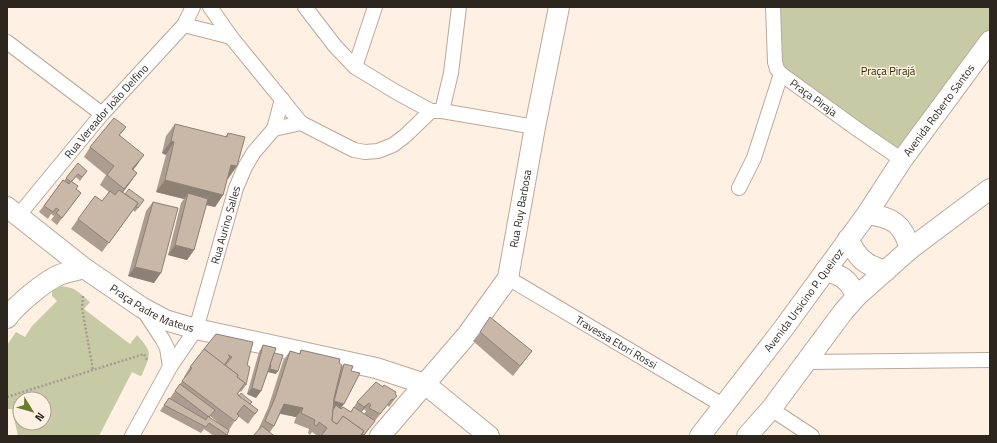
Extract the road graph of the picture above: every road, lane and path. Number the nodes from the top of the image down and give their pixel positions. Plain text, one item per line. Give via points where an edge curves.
1 (193, 7) edge
2 (210, 7) edge
3 (305, 7) edge
4 (375, 7) edge
5 (459, 7) edge
6 (559, 7) edge
7 (773, 7) edge
8 (184, 25) junction
9 (231, 37) junction
10 (990, 41) edge
11 (7, 42) edge
12 (355, 67) junction
13 (781, 74) junction
14 (282, 99) junction
15 (436, 111) junction
16 (102, 114) junction
17 (302, 123) junction
18 (535, 127) junction
19 (274, 129) junction
20 (902, 160) junction
21 (739, 188) dead end
22 (990, 189) edge
23 (13, 212) edge
24 (867, 214) junction
25 (848, 239) junction
26 (898, 260) junction
27 (84, 268) junction
28 (825, 271) junction
29 (508, 278) junction
30 (83, 296) dead end
31 (857, 296) junction
32 (141, 307) junction
33 (7, 318) edge
34 (196, 329) junction
35 (147, 360) dead end
36 (990, 360) edge
37 (807, 362) junction
38 (170, 367) junction
39 (93, 370) junction
40 (425, 384) junction
41 (7, 397) edge
42 (724, 406) junction
43 (771, 409) junction
44 (132, 436) edge
45 (380, 436) edge
46 (489, 436) edge
47 (700, 436) edge
48 (747, 436) edge
49 (812, 436) edge

1 - 8 street, Rua Vereador João Delfino
2 - 9 street
3 - 12 street
4 - 12 street
5 - 15 street via 451,73
6 - 18 street, Rua Ruy Barbosa
7 - 13 street, Praça Piraja via 775,62
8 - 9 street
8 - 16 street, Rua Vereador João Delfino
9 - 14 street
10 - 20 street, Avenida Roberto Santos
11 - 16 street
12 - 15 street via 396,92
13 - 20 street, Praça Piraja
13 - 21 street via 754,158
14 - 17 street
14 - 19 street, Rua Aurino Salles
15 - 17 street via 393,145 378,151 354,150
15 - 18 street
16 - 23 street, Rua Vereador João Delfino
17 - 19 street
18 - 29 street, Rua Ruy Barbosa
19 - 34 street, Rua Aurino Salles via 254,152 236,188
20 - 24 street, Avenida Ursicino P. Queiroz
22 - 26 street
23 - 27 street, Praça Padre Mateus
24 - 25 street, Avenida Ursicino P. Queiroz
24 - 26 street via 893,221 907,237
25 - 26 street via 854,253 871,266
25 - 28 street, Avenida Ursicino P. Queiroz
26 - 31 street
27 - 32 street, Praça Padre Mateus
27 - 33 street via 57,276 35,291
28 - 31 street via 844,277
28 - 42 street, Avenida Ursicino P. Queiroz
29 - 40 street, Rua Ruy Barbosa via 467,335
29 - 42 street, Travessa Etori Rossi
30 - 39 path via 82,308
31 - 37 street
32 - 34 street, Praça Padre Mateus via 165,320
32 - 38 street via 167,348
34 - 38 street, Praça Padre Mateus
34 - 40 street via 376,368
35 - 39 path via 144,354
36 - 37 street
37 - 43 street
38 - 44 street, Praça Padre Mateus
39 - 41 path
40 - 45 street, Rua Ruy Barbosa
40 - 46 street
42 - 47 street, Avenida Ursicino P. Queiroz
43 - 48 street
43 - 49 street

